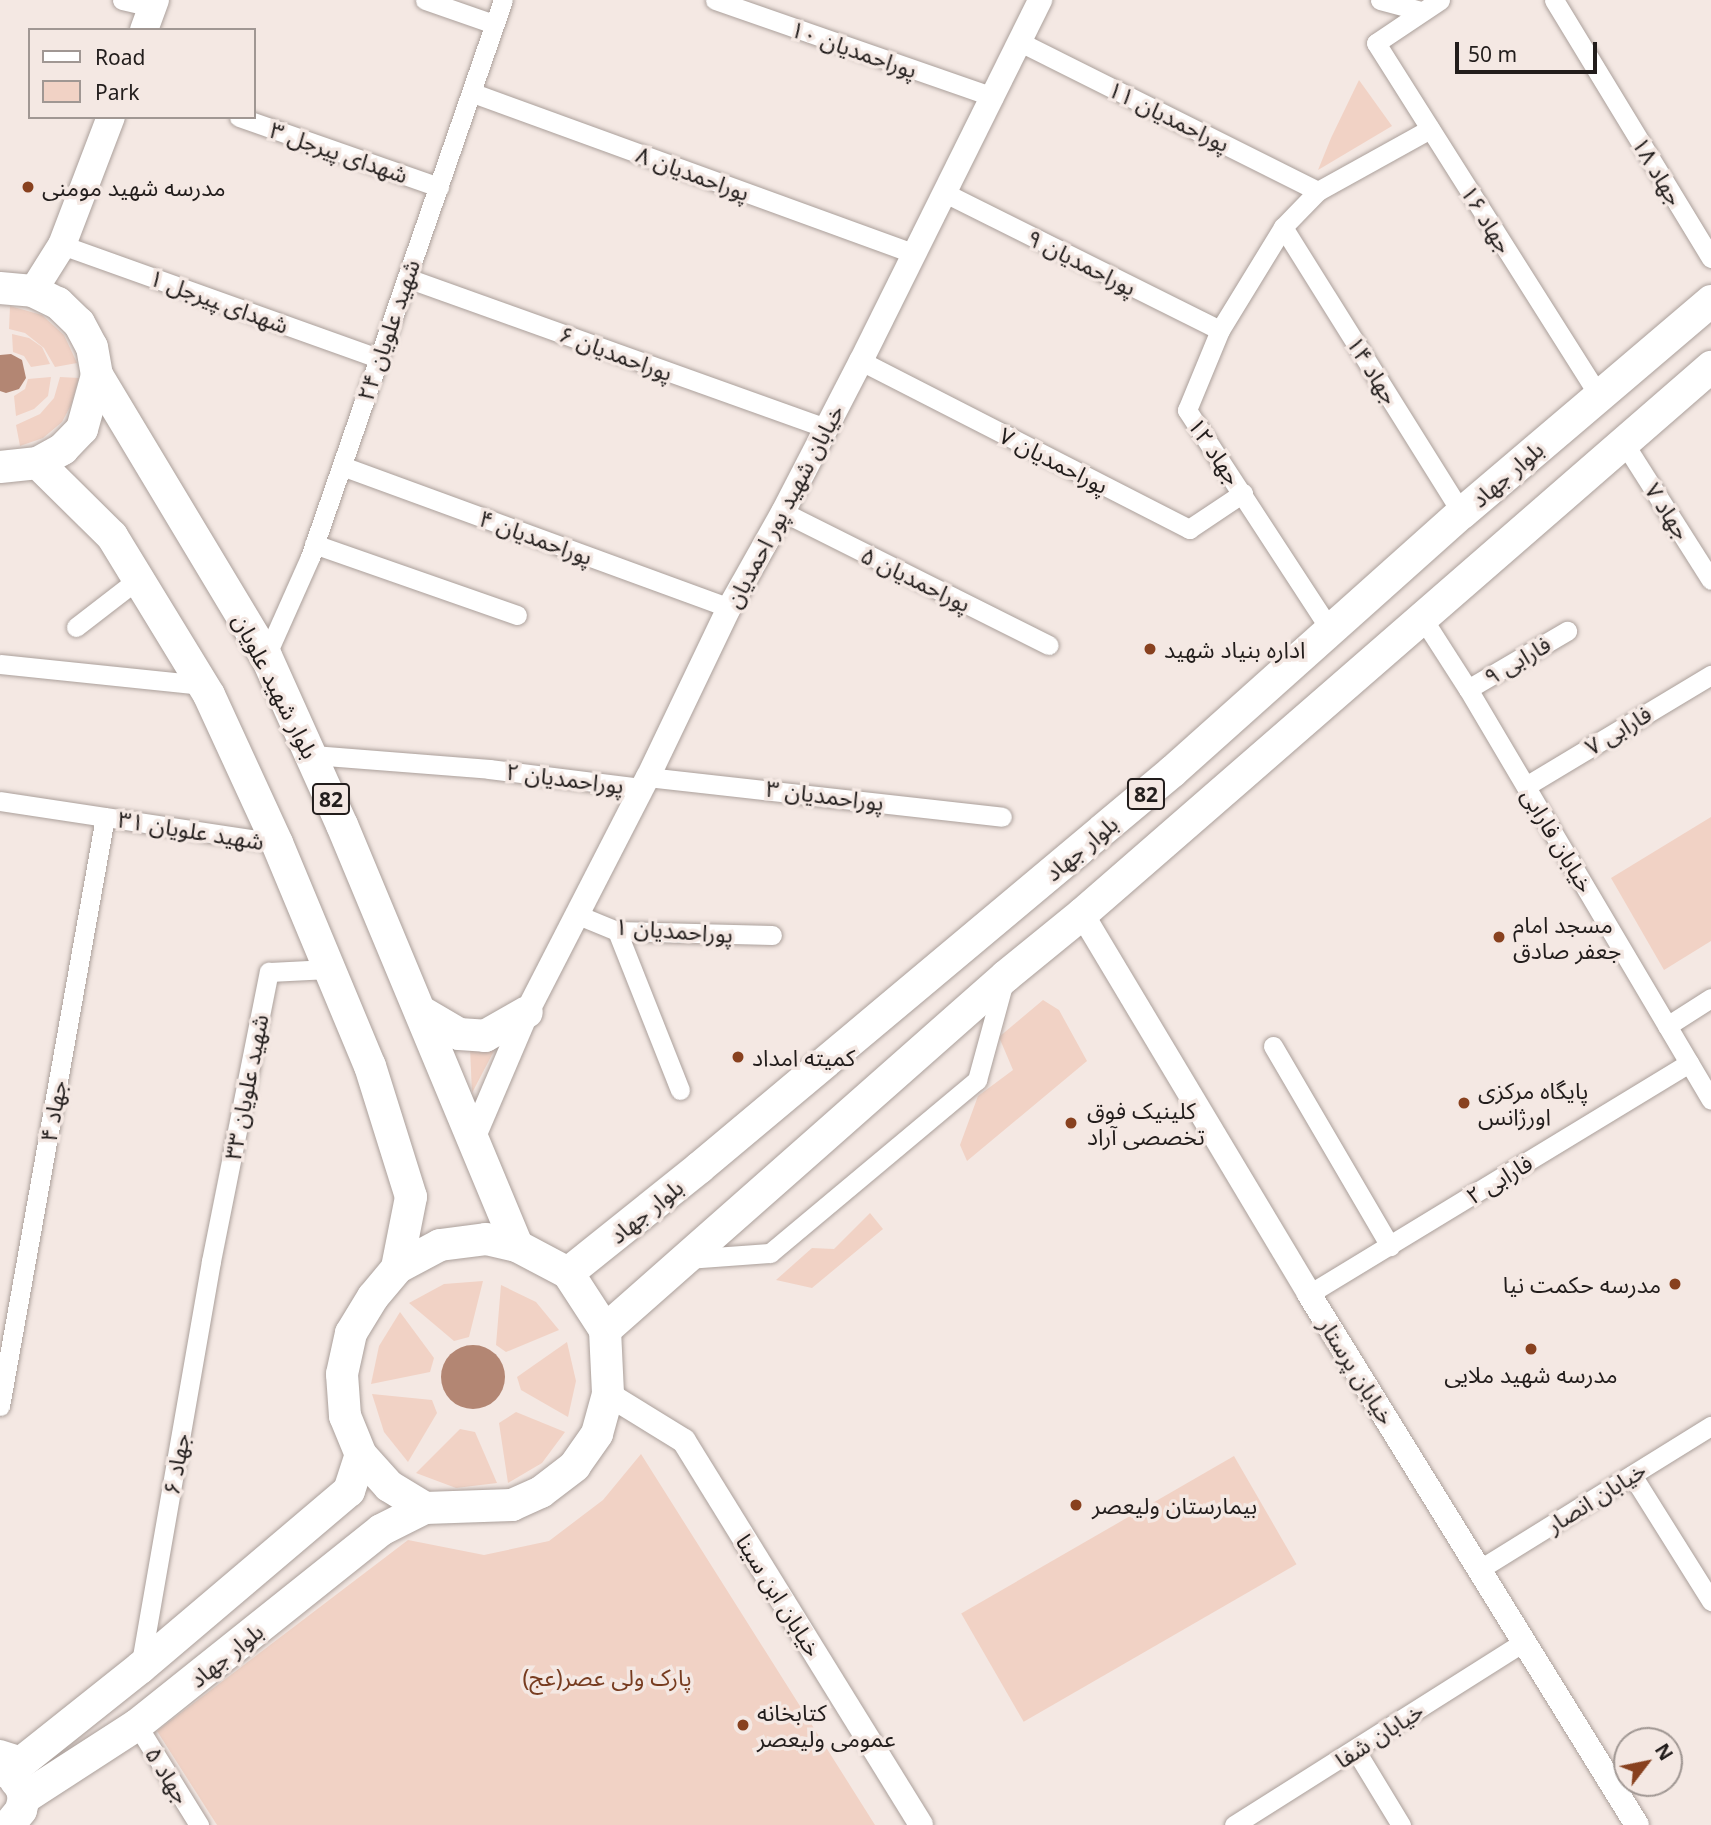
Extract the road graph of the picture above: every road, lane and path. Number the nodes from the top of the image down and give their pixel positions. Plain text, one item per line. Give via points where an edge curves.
1 (122, 0) edge
2 (425, 0) edge
3 (503, 0) edge
4 (715, 0) edge
5 (1040, 0) edge
6 (1380, 0) edge
7 (1440, 0) edge
8 (1554, 0) edge
9 (744, 5) edge
10 (1421, 11) junction
11 (150, 12) edge
12 (494, 24) junction
13 (1020, 42) junction
14 (473, 93) junction
15 (993, 97) junction
16 (110, 119) edge
17 (245, 119) edge
18 (1430, 129) junction
19 (439, 187) junction
20 (1318, 191) junction
21 (945, 193) junction
22 (1283, 227) junction
23 (61, 245) junction
24 (912, 253) junction
25 (1711, 258) edge
26 (407, 278) junction
27 (0, 288) edge
28 (33, 291) junction
29 (1711, 301) edge
30 (1220, 330) junction
31 (377, 358) junction
32 (861, 361) junction
33 (1711, 367) edge
34 (97, 375) junction
35 (1598, 396) junction
36 (825, 428) junction
37 (1624, 443) junction
38 (38, 463) junction
39 (342, 466) junction
40 (0, 467) edge
41 (1243, 493) junction
42 (783, 512) junction
43 (1462, 513) junction
44 (314, 544) junction
45 (138, 579) junction
46 (1711, 580) edge
47 (729, 608) junction
48 (517, 615) dead end
49 (1423, 619) junction
50 (76, 627) dead end
51 (1331, 631) junction
52 (1567, 631) dead end
53 (1049, 645) dead end
54 (266, 656) junction
55 (0, 664) edge
56 (1711, 675) edge
57 (203, 685) junction
58 (1468, 689) junction
59 (313, 755) junction
60 (1173, 771) junction
61 (644, 782) junction
62 (1526, 786) junction
63 (0, 801) edge
64 (1201, 810) junction
65 (105, 817) junction
66 (1002, 817) dead end
67 (277, 843) junction
68 (1082, 914) junction
69 (578, 915) junction
70 (617, 931) junction
71 (772, 935) dead end
72 (330, 969) junction
73 (1006, 976) junction
74 (1711, 998) edge
75 (420, 1011) junction
76 (527, 1012) junction
77 (1667, 1026) junction
78 (1273, 1046) dead end
79 (1689, 1063) junction
80 (680, 1090) dead end
81 (1711, 1100) edge
82 (472, 1141) junction
83 (517, 1246) junction
84 (1390, 1246) junction
85 (685, 1259) junction
86 (211, 1261) joint
87 (397, 1268) junction
88 (568, 1273) junction
89 (1308, 1294) junction
90 (605, 1330) junction
91 (608, 1394) junction
92 (0, 1406) edge
93 (1711, 1426) edge
94 (361, 1455) junction
95 (1632, 1475) junction
96 (425, 1508) junction
97 (1480, 1569) junction
98 (1711, 1601) edge
99 (1523, 1642) junction
100 (141, 1668) junction
101 (137, 1725) junction
102 (1356, 1751) junction
103 (11, 1779) edge
104 (199, 1825) edge
105 (921, 1825) edge
106 (1234, 1825) edge
107 (1401, 1825) edge
108 (1637, 1825) edge

1 - 11 street
2 - 12 street
3 - 12 street, شهید علویان ۲۴
4 - 9 street, پوراحمدیان ۱۰
5 - 13 street, خیابان شهید پور احمدیان
6 - 10 street
7 - 10 street
8 - 25 street, جهاد ۱۸
9 - 15 street, پوراحمدیان ۱۰
10 - 18 street, جهاد ۱۶ via 1376,43
12 - 14 street, شهید علویان ۲۴
13 - 15 street, خیابان شهید پور احمدیان
13 - 20 street, پوراحمدیان ۱۱
14 - 19 street, شهید علویان ۲۴
14 - 24 street, پوراحمدیان ۸
15 - 21 street, خیابان شهید پور احمدیان
16 - 23 main road
17 - 19 street, شهدای پیرجل ۳
18 - 20 street, جهاد ۱۲
18 - 35 street, جهاد ۱۶
19 - 26 street, شهید علویان ۲۴
20 - 22 street, جهاد ۱۲
21 - 24 street, خیابان شهید پور احمدیان
21 - 30 street, پوراحمدیان ۹
22 - 30 street, جهاد ۱۲
22 - 43 street, جهاد ۱۴
23 - 28 main road
23 - 31 street, شهدای ‍‍‍‍‍‍پیرجل ۱
24 - 32 street, خیابان شهید پور احمدیان
26 - 31 street, شهید علویان ۲۴
26 - 36 street, پوراحمدیان ۶
27 - 28 main road, 82
28 - 34 main road, 82 via 58,303 79,323 92,348
29 - 35 main road, بلوار جهاد / 82
30 - 41 street, جهاد ۱۲ via 1187,410
31 - 39 street, شهید علویان ۲۴
32 - 36 street, خیابان شهید پور احمدیان
32 - 41 street, پوراحمدیان ۷ via 1189,529
33 - 37 main road, 82
34 - 38 main road, 82 via 82,429 63,449
34 - 54 main road, بلوار شهید علویان / 82
35 - 43 main road, بلوار جهاد / 82
36 - 42 street, خیابان شهید پور احمدیان
37 - 46 street, جهاد ۷
37 - 49 main road, 82
38 - 40 main road, 82
38 - 45 main road via 112,536
39 - 44 street, شهید علویان ۲۴
39 - 47 street, پوراحمدیان ۴
41 - 51 street, جهاد ۱۲
42 - 47 street, خیابان شهید پور احمدیان
42 - 53 street, پوراحمدیان ۵
43 - 51 main road, بلوار جهاد / 82
44 - 48 street
44 - 54 street, شهید علویان ۲۴
45 - 50 street
45 - 57 main road
47 - 61 street, خیابان شهید پور احمدیان
49 - 58 street, خیابان فارابی
49 - 64 main road, 82
51 - 60 main road, بلوار جهاد / 82
52 - 58 street, فارابی ۹
54 - 59 main road, بلوار شهید علویان / 82
55 - 57 street
56 - 62 street, فارابی ۷
57 - 67 main road
58 - 62 street, خیابان فارابی
59 - 61 street, پوراحمدیان ۲
59 - 75 main road, بلوار شهید علویان / 82
60 - 64 main road
60 - 88 main road, بلوار جهاد / 82
61 - 66 street, پوراحمدیان ۳
61 - 69 street, خیابان شهید پور احمدیان
62 - 77 street, خیابان فارابی
63 - 65 street, شهید علویان ۳۱
64 - 68 main road, 82
65 - 67 street, شهید علویان ۳۱
65 - 92 street, جهاد ۴
67 - 72 main road
68 - 73 main road, 82
68 - 89 street, خیابان پرستار
69 - 70 street, پوراحمدیان ۱
69 - 76 street, خیابان شهید پور احمدیان
70 - 71 street, پوراحمدیان ۱
70 - 80 street
72 - 86 street, شهید علویان ۳۳ via 269,972
72 - 87 main road via 370,1066 411,1197
73 - 85 main road, 82
73 - 85 street via 977,1080 770,1253
74 - 77 street
75 - 76 main road via 459,1034 485,1036
75 - 82 main road, بلوار شهید علویان / 82
76 - 82 street, خیابان شهید پور احمدیان
77 - 79 street, خیابان فارابی
78 - 84 street
79 - 81 street, خیابان فارابی
79 - 84 street, فارابی ۲
82 - 83 main road, بلوار شهید علویان / 82
83 - 87 main road via 486,1239 440,1245
83 - 88 main road
84 - 89 street, فارابی ۲
85 - 90 main road, 82
86 - 100 street, جهاد ۶
87 - 94 main road via 351,1333 342,1374 345,1416
88 - 90 main road
89 - 97 street, خیابان پرستار
90 - 91 main road
91 - 96 main road via 597,1434 575,1466 541,1492 512,1505
91 - 105 street, خیابان ابن سینا via 684,1441
93 - 95 street, خیابان انصار
94 - 96 main road via 389,1486
94 - 100 main road, بلوار جهاد via 349,1491
95 - 97 street, خیابان انصار
95 - 98 street
96 - 101 main road, بلوار جهاد via 382,1530
97 - 99 street, خیابان پرستار
99 - 102 street, خیابان شفا
99 - 108 street, خیابان پرستار
100 - 103 main road, بلوار جهاد
101 - 103 main road, بلوار جهاد
101 - 104 street, جهاد ۵
102 - 106 street, خیابان شفا
102 - 107 street

